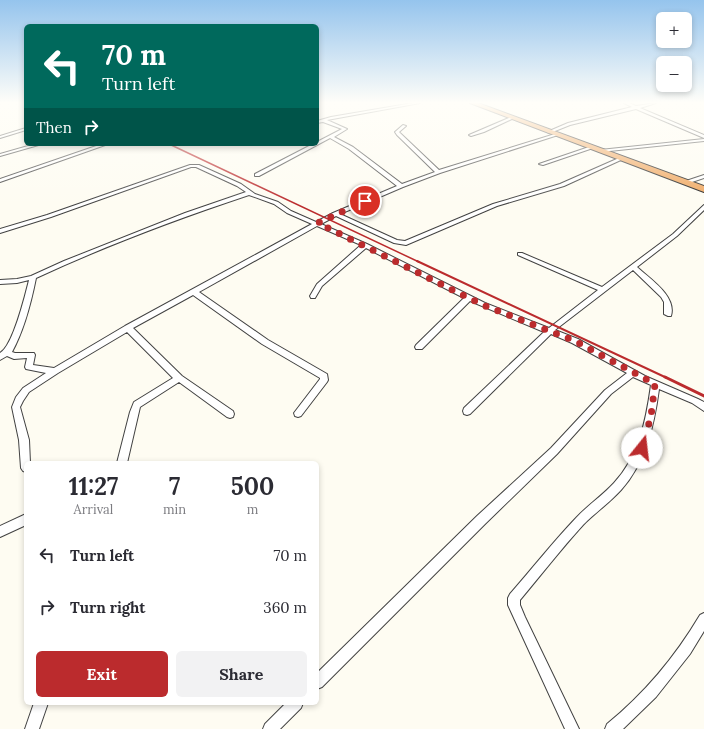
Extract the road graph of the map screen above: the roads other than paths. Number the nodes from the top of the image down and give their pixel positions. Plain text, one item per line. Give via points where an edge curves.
1 (401, 137) edge
2 (541, 137) edge
3 (563, 137) edge
4 (331, 138) joint
5 (704, 138) edge
6 (319, 144) edge
7 (33, 146) edge
8 (100, 146) edge
9 (315, 146) edge
10 (591, 148) junction
11 (600, 151) junction
12 (0, 155) edge
13 (621, 159) junction
14 (541, 164) dead end
15 (438, 172) junction
16 (256, 176) dead end
17 (704, 176) edge
18 (0, 181) edge
19 (686, 182) junction
20 (401, 186) junction
21 (704, 189) edge
22 (249, 193) junction
23 (704, 207) edge
24 (335, 214) junction
25 (318, 223) junction
26 (0, 231) edge
27 (365, 246) junction
28 (520, 254) dead end
29 (633, 267) junction
30 (33, 277) junction
31 (0, 282) edge
32 (602, 289) junction
33 (194, 292) junction
34 (313, 296) dead end
35 (469, 298) junction
36 (668, 314) dead end
37 (128, 328) junction
38 (550, 331) junction
39 (419, 347) dead end
40 (3, 355) edge
41 (55, 371) junction
42 (633, 373) junction
43 (179, 378) junction
44 (655, 384) junction
45 (704, 407) edge
46 (467, 411) dead end
47 (298, 413) dead end
48 (230, 414) dead end
49 (26, 461) edge
50 (122, 461) edge
51 (24, 520) edge
52 (0, 532) edge
53 (704, 619) edge
54 (319, 680) edge
55 (40, 705) edge
56 (294, 705) edge
57 (32, 729) edge
58 (270, 729) edge
59 (572, 729) edge
60 (612, 729) edge

1 - 15 street
2 - 15 street
3 - 10 highway
4 - 6 street
4 - 20 street via 351,148
5 - 11 street
7 - 12 street
8 - 18 street
9 - 16 street
10 - 11 highway
10 - 14 street
11 - 13 highway
13 - 19 highway
13 - 24 street via 562,185 495,205 406,243 391,240
15 - 20 street
17 - 19 street
19 - 21 highway
20 - 24 street
22 - 25 street
22 - 26 street via 239,185 198,166 192,166
22 - 30 street via 187,214
23 - 29 street via 675,235
24 - 25 street
25 - 27 street
25 - 33 street
27 - 34 street via 319,285
27 - 35 street
28 - 32 street
29 - 32 street
29 - 36 street via 664,296
30 - 31 street
30 - 40 street via 13,343
32 - 38 street
33 - 37 street
33 - 47 street via 265,342 324,376 324,380
35 - 38 street
35 - 39 street
37 - 41 street
37 - 43 street
38 - 42 street via 575,341
38 - 46 street
40 - 41 street via 31,355 29,367
41 - 49 street via 26,390 16,407 24,440
42 - 44 street
42 - 54 street via 608,392 554,451
43 - 48 street
43 - 50 street via 138,405
44 - 45 street
44 - 59 street via 651,416 642,448 630,471 617,488 580,520 514,598 514,605 521,621
51 - 52 street
53 - 60 street via 665,676 635,711
55 - 57 street
56 - 58 street

